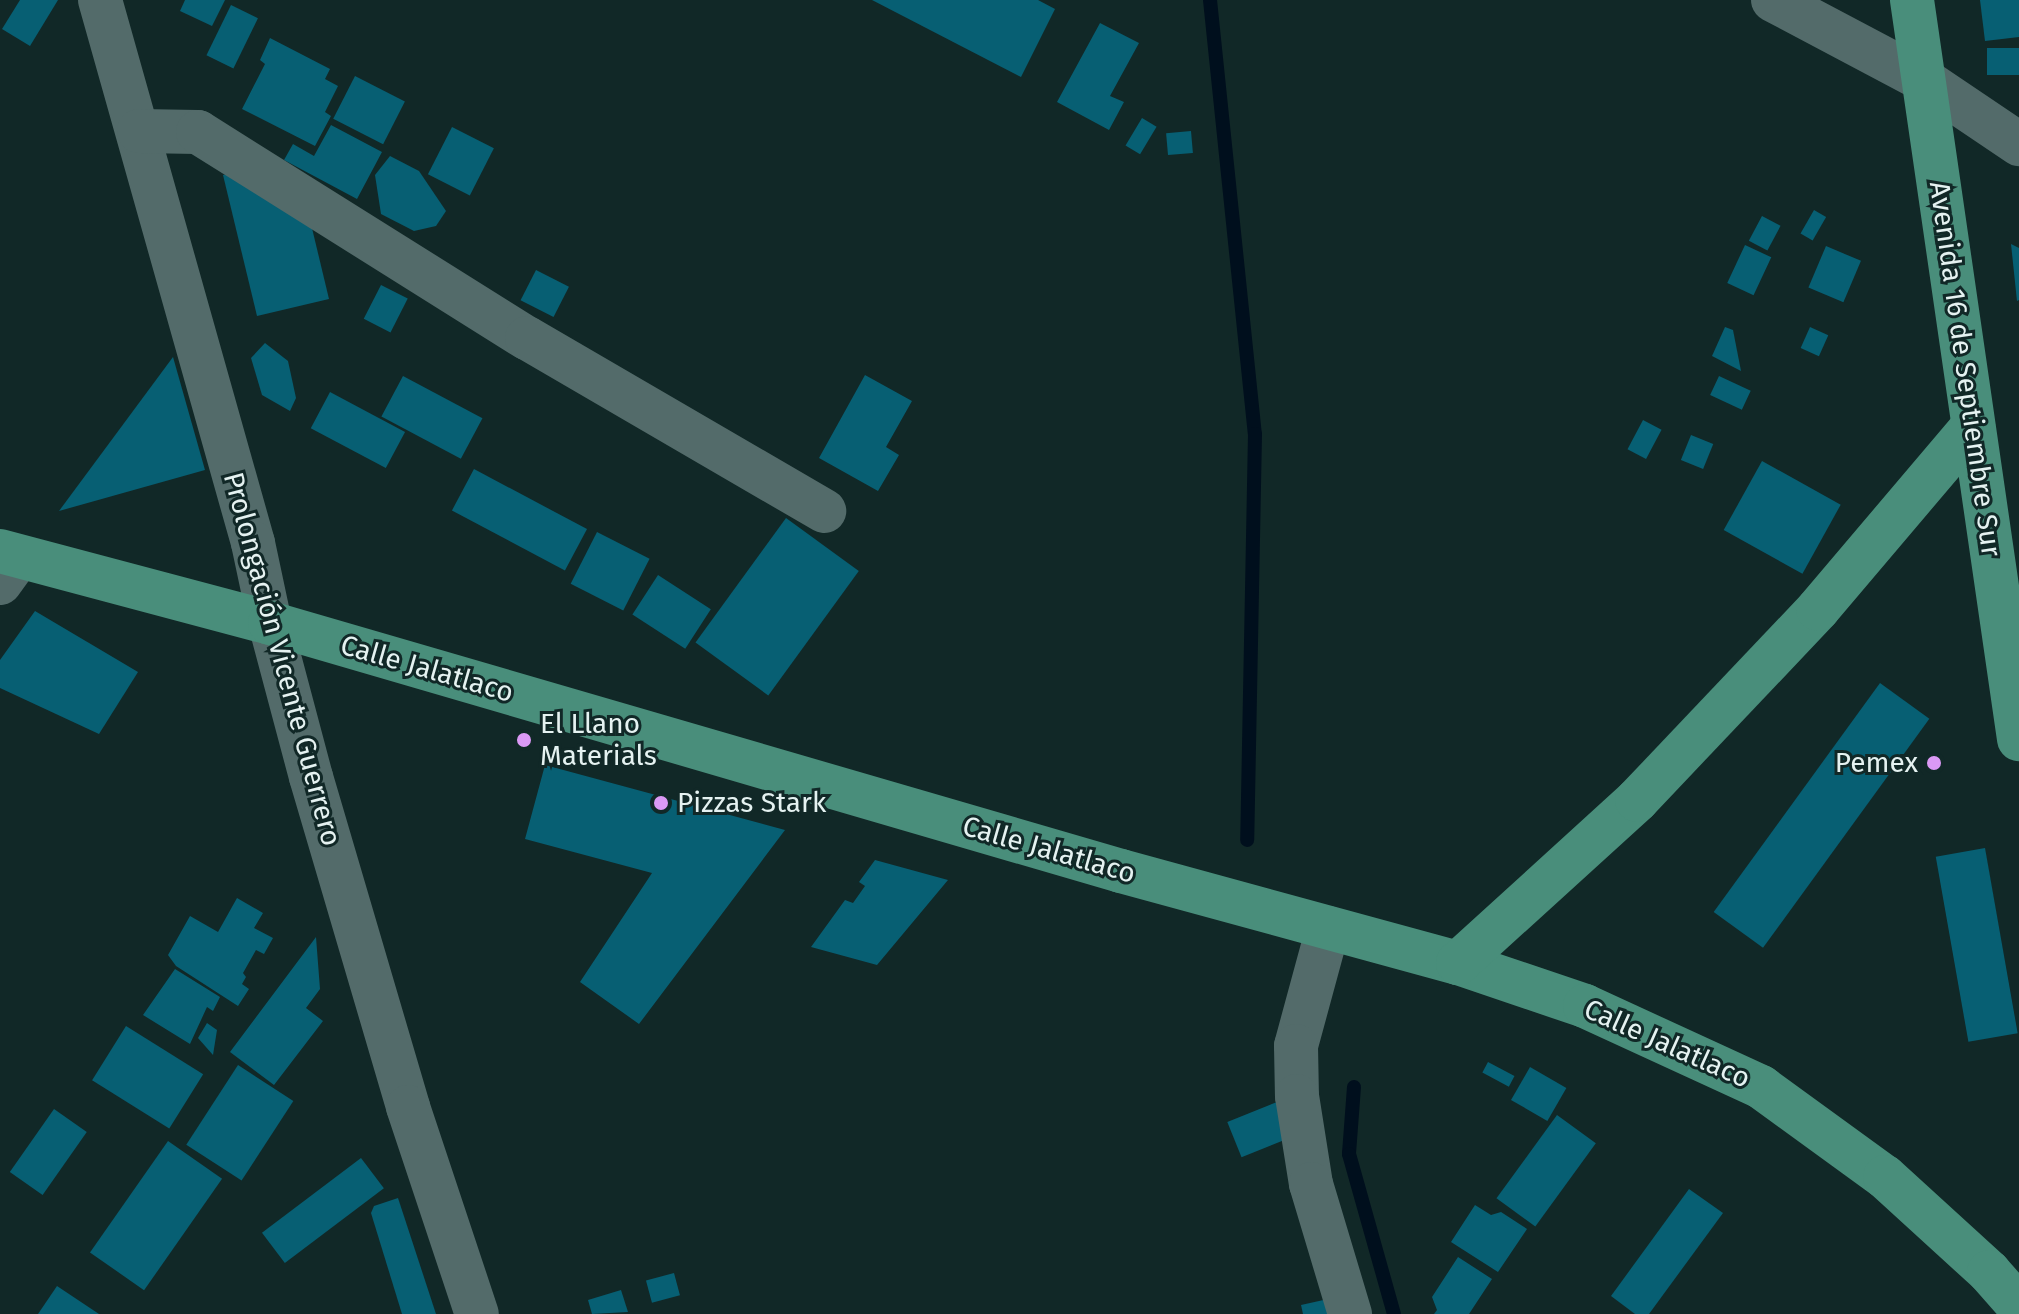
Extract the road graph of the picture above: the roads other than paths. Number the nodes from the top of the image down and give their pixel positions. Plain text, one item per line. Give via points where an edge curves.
1 (100, 0) edge
2 (1773, 0) edge
3 (1912, 0) edge
4 (1924, 80) junction
5 (139, 131) junction
6 (2019, 144) edge
7 (1973, 426) junction
8 (824, 511) dead end
9 (6, 564) edge
10 (270, 623) junction
11 (2019, 739) edge
12 (1328, 928) junction
13 (1458, 963) junction
14 (2019, 1306) edge
15 (477, 1314) edge
16 (1350, 1314) edge

1 - 5 street, Prolongación Vicente Guerrero
2 - 4 street
3 - 4 main road, Avenida 16 de Septiembre Sur
4 - 6 street
4 - 7 main road, Avenida 16 de Septiembre Sur
5 - 8 street via 198,132 527,338
5 - 10 street, Prolongación Vicente Guerrero via 253,543
7 - 11 main road, Avenida 16 de Septiembre Sur
7 - 13 main road via 1818,609 1637,800
9 - 10 main road, Calle Jalatlaco
10 - 12 main road, Calle Jalatlaco
10 - 15 street, Prolongación Vicente Guerrero via 408,1107
12 - 13 main road, Calle Jalatlaco
12 - 16 street via 1296,1046 1297,1096 1311,1184
13 - 14 main road, Calle Jalatlaco via 1585,1006 1761,1087 1885,1177

